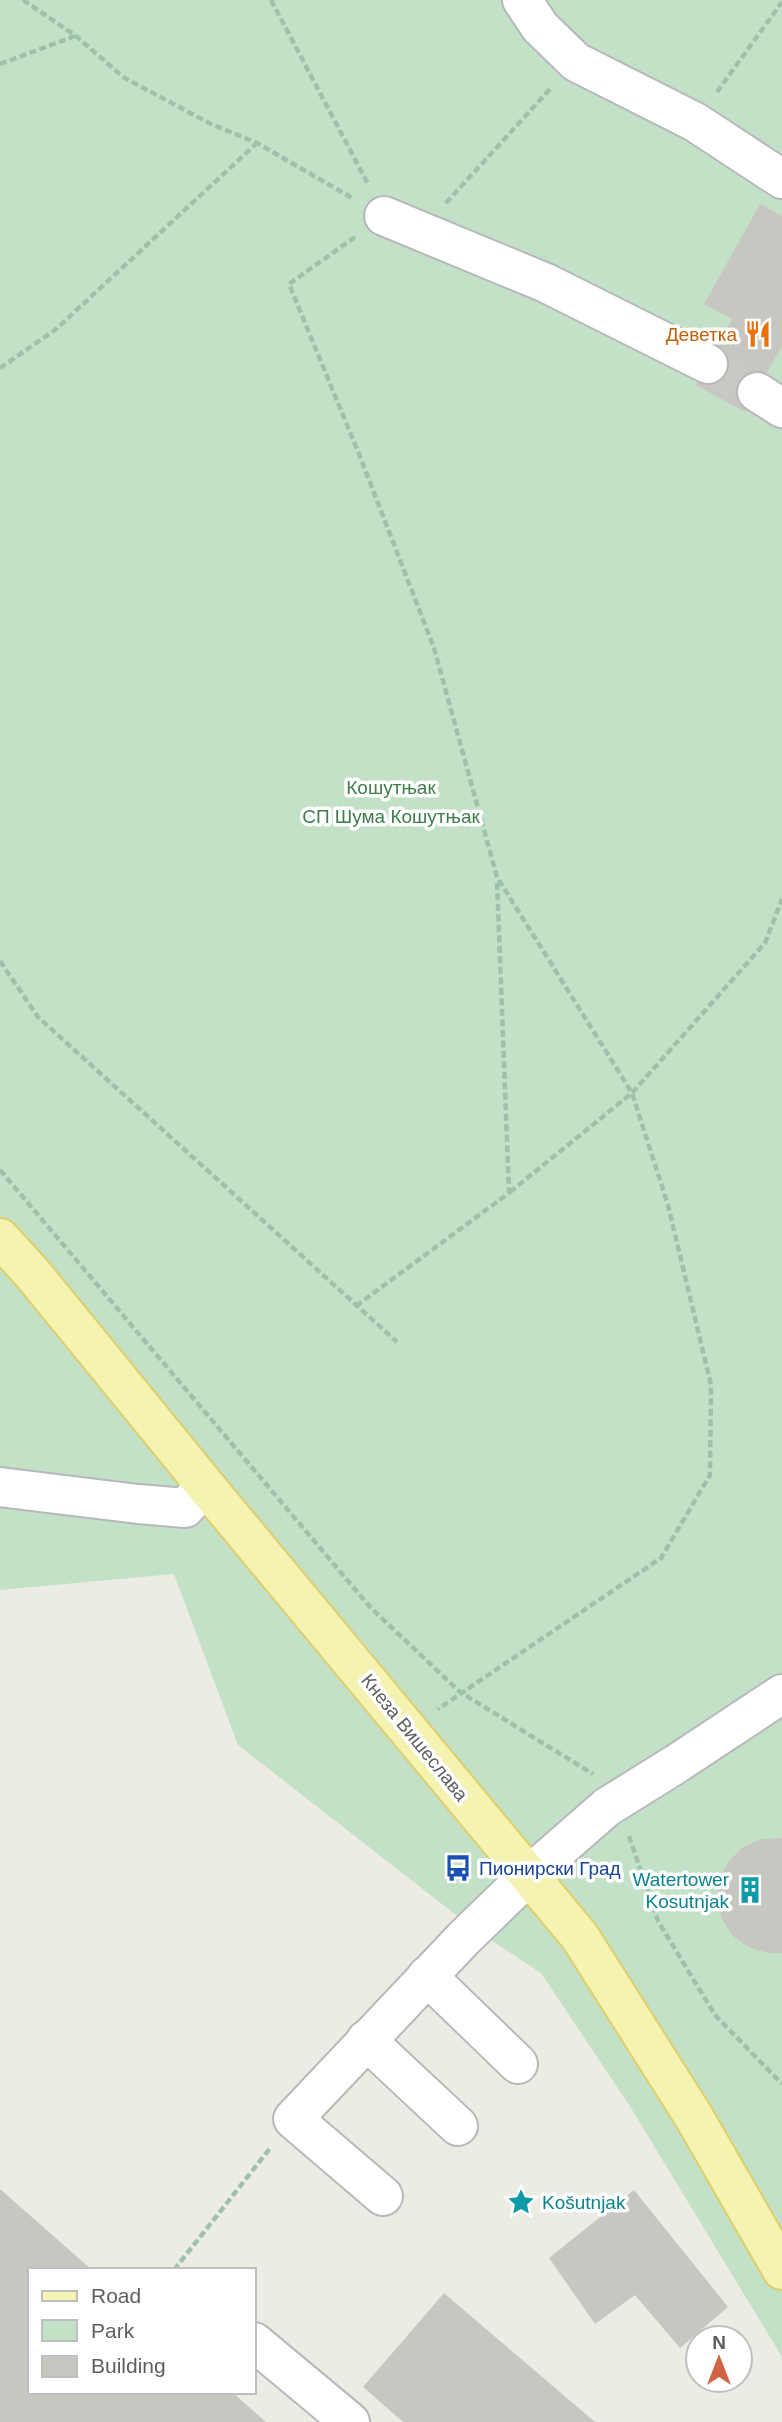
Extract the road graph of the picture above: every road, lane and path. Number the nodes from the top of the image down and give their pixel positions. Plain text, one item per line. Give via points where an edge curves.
1 (23, 0) edge
2 (271, 0) edge
3 (522, 0) edge
4 (782, 2) edge
5 (76, 36) junction
6 (576, 62) junction
7 (0, 64) edge
8 (695, 122) junction
9 (257, 143) junction
10 (782, 179) edge
11 (384, 216) junction
12 (421, 230) junction
13 (708, 364) tunnel mouth
14 (0, 368) edge
15 (497, 877) junction
16 (782, 899) edge
17 (0, 961) edge
18 (632, 1093) junction
19 (0, 1170) edge
20 (509, 1193) junction
21 (0, 1238) edge
22 (356, 1306) junction
23 (397, 1342) dead end
24 (0, 1487) edge
25 (209, 1490) junction
26 (460, 1692) junction
27 (782, 1693) edge
28 (437, 1709) dead end
29 (601, 1778) dead end
30 (628, 1832) dead end
31 (528, 1876) junction
32 (427, 1976) junction
33 (366, 2040) junction
34 (518, 2064) dead end
35 (782, 2084) edge
36 (293, 2119) junction
37 (458, 2126) dead end
38 (383, 2196) dead end
39 (176, 2268) edge
40 (782, 2270) edge
41 (256, 2344) edge
42 (350, 2422) edge

1 - 5 path
2 - 11 path
3 - 6 street via 540,27
4 - 8 path
5 - 7 path
5 - 9 path via 123,77
6 - 8 street
6 - 12 path
8 - 10 street
9 - 11 path
9 - 14 path via 55,330
11 - 12 street
11 - 15 path via 289,284 434,648
12 - 13 street via 546,283
15 - 18 path
15 - 20 path
16 - 18 path via 765,943
17 - 22 path via 38,1017
18 - 20 path
18 - 26 path via 668,1205 711,1385 710,1475 661,1558
19 - 26 path via 371,1608
20 - 22 path
21 - 25 main road, Кнеза Вишеслава
22 - 23 path
24 - 25 street via 185,1508
25 - 31 main road, Кнеза Вишеслава
26 - 28 path
26 - 29 path
27 - 31 street via 607,1807
30 - 35 path via 658,1921 715,2015
31 - 32 street
31 - 40 main road, Кнеза Вишеслава via 580,1937 615,1990
32 - 33 street
32 - 34 street
33 - 36 street
33 - 37 street
36 - 38 street
36 - 39 path
41 - 42 street

